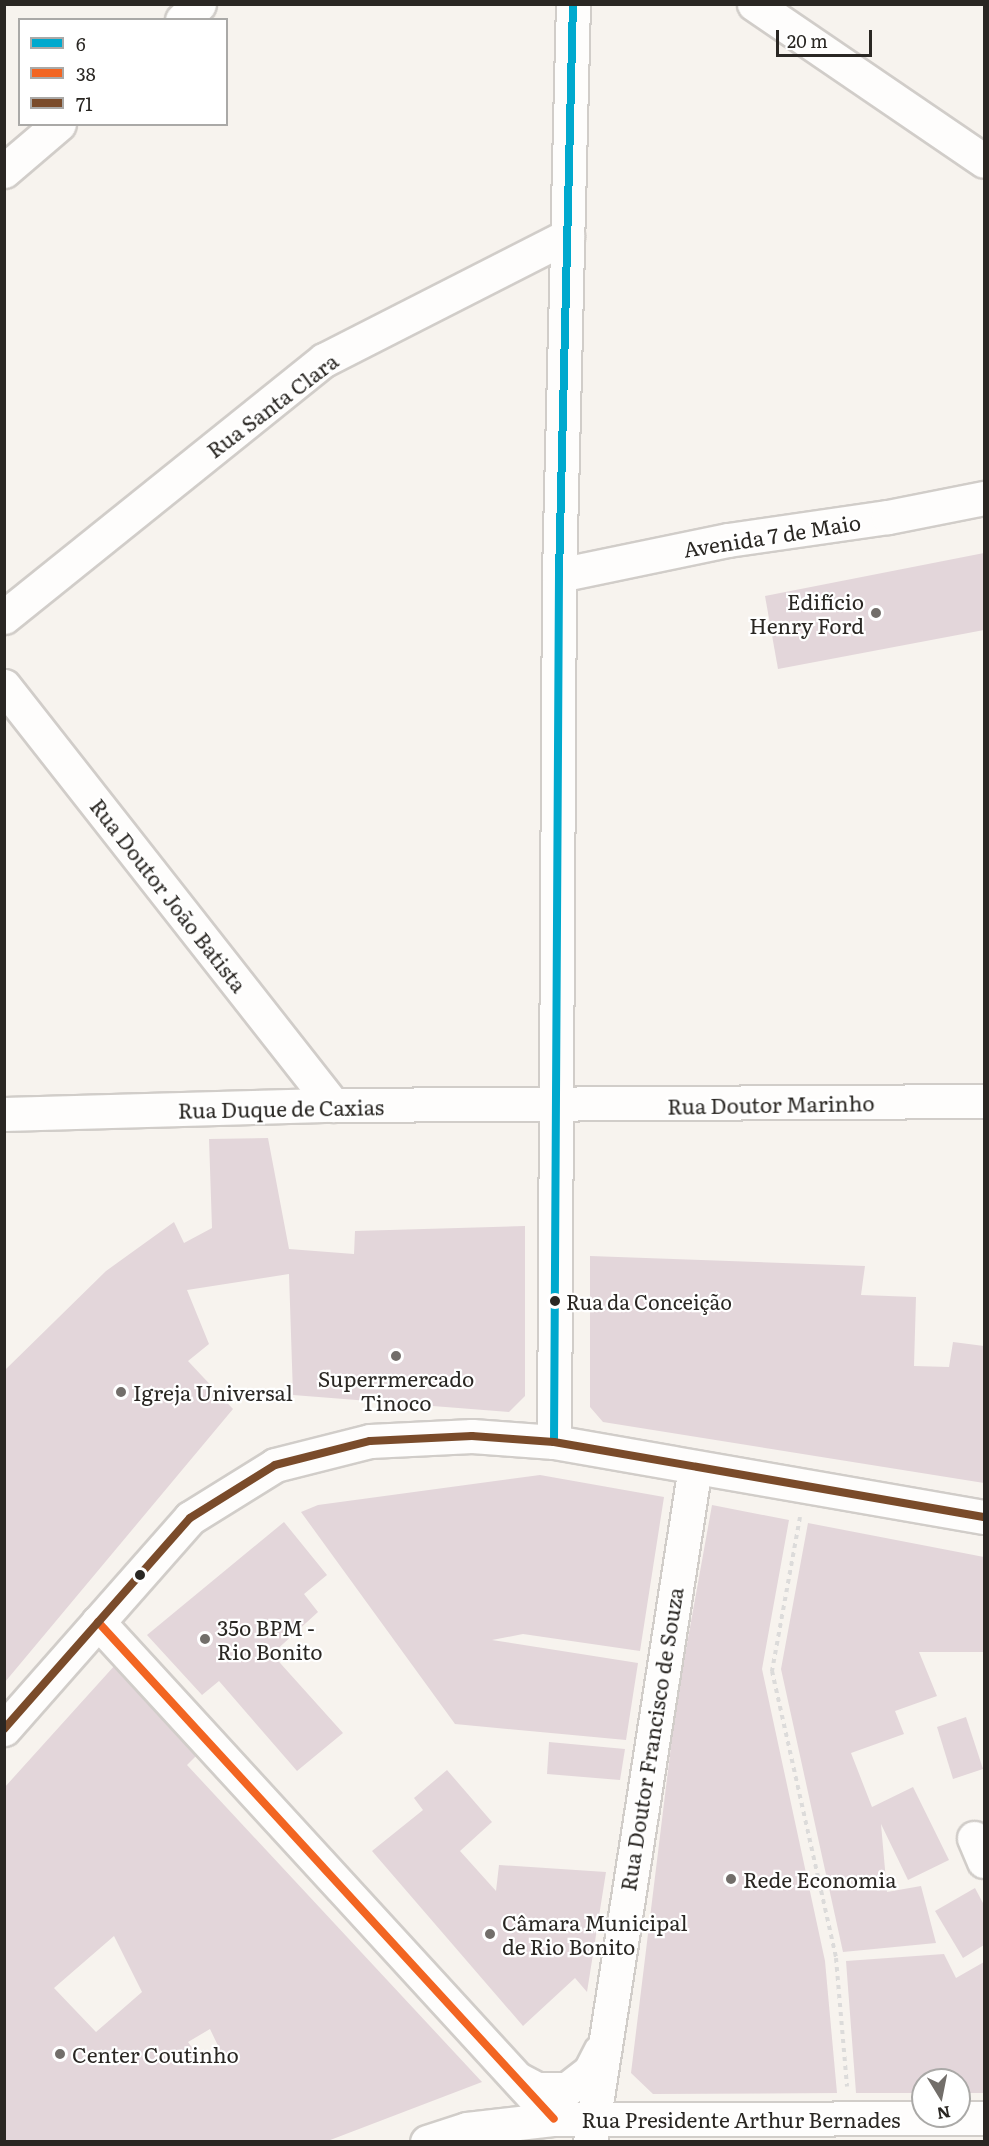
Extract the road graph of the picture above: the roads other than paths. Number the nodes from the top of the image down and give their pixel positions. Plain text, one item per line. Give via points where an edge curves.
1 (199, 4) edge
2 (573, 4) edge
3 (754, 4) edge
4 (184, 18) edge
5 (57, 126) edge
6 (984, 161) edge
7 (4, 171) edge
8 (567, 236) junction
9 (984, 498) edge
10 (559, 575) junction
11 (4, 617) edge
12 (4, 686) edge
13 (984, 1101) edge
14 (333, 1105) junction
15 (557, 1107) junction
16 (4, 1114) edge
17 (554, 1442) junction
18 (695, 1467) junction
19 (984, 1517) edge
20 (98, 1622) junction
21 (4, 1729) edge
22 (603, 2043) junction
23 (514, 2076) junction
24 (984, 2118) edge
25 (554, 2119) junction
26 (591, 2130) edge
27 (427, 2142) edge

1 - 4 main road
2 - 8 main road
3 - 6 main road
5 - 7 main road
8 - 10 main road
8 - 11 main road, Rua Santa Clara via 324,360
9 - 10 main road, Avenida 7 de Maio via 888,517 728,540
10 - 15 main road
12 - 14 main road, Rua Doutor João Batista
13 - 15 main road, Rua Doutor Marinho
14 - 15 main road, Rua Duque de Caxias
14 - 16 main road, Rua Duque de Caxias
15 - 17 main road
17 - 18 main road
17 - 20 main road via 472,1436 370,1441 275,1465 190,1518
18 - 19 main road
18 - 22 main road, Rua Doutor Francisco de Souza
20 - 21 main road
20 - 23 main road
22 - 23 main road via 590,2072 567,2089 537,2089
22 - 26 main road, Rua Doutor Francisco de Souza
23 - 25 main road
24 - 26 main road, Rua Presidente Arthur Bernades via 849,2118
25 - 26 main road, Rua Presidente Arthur Bernades
25 - 27 main road, Rua Presidente Arthur Bernades via 467,2129

